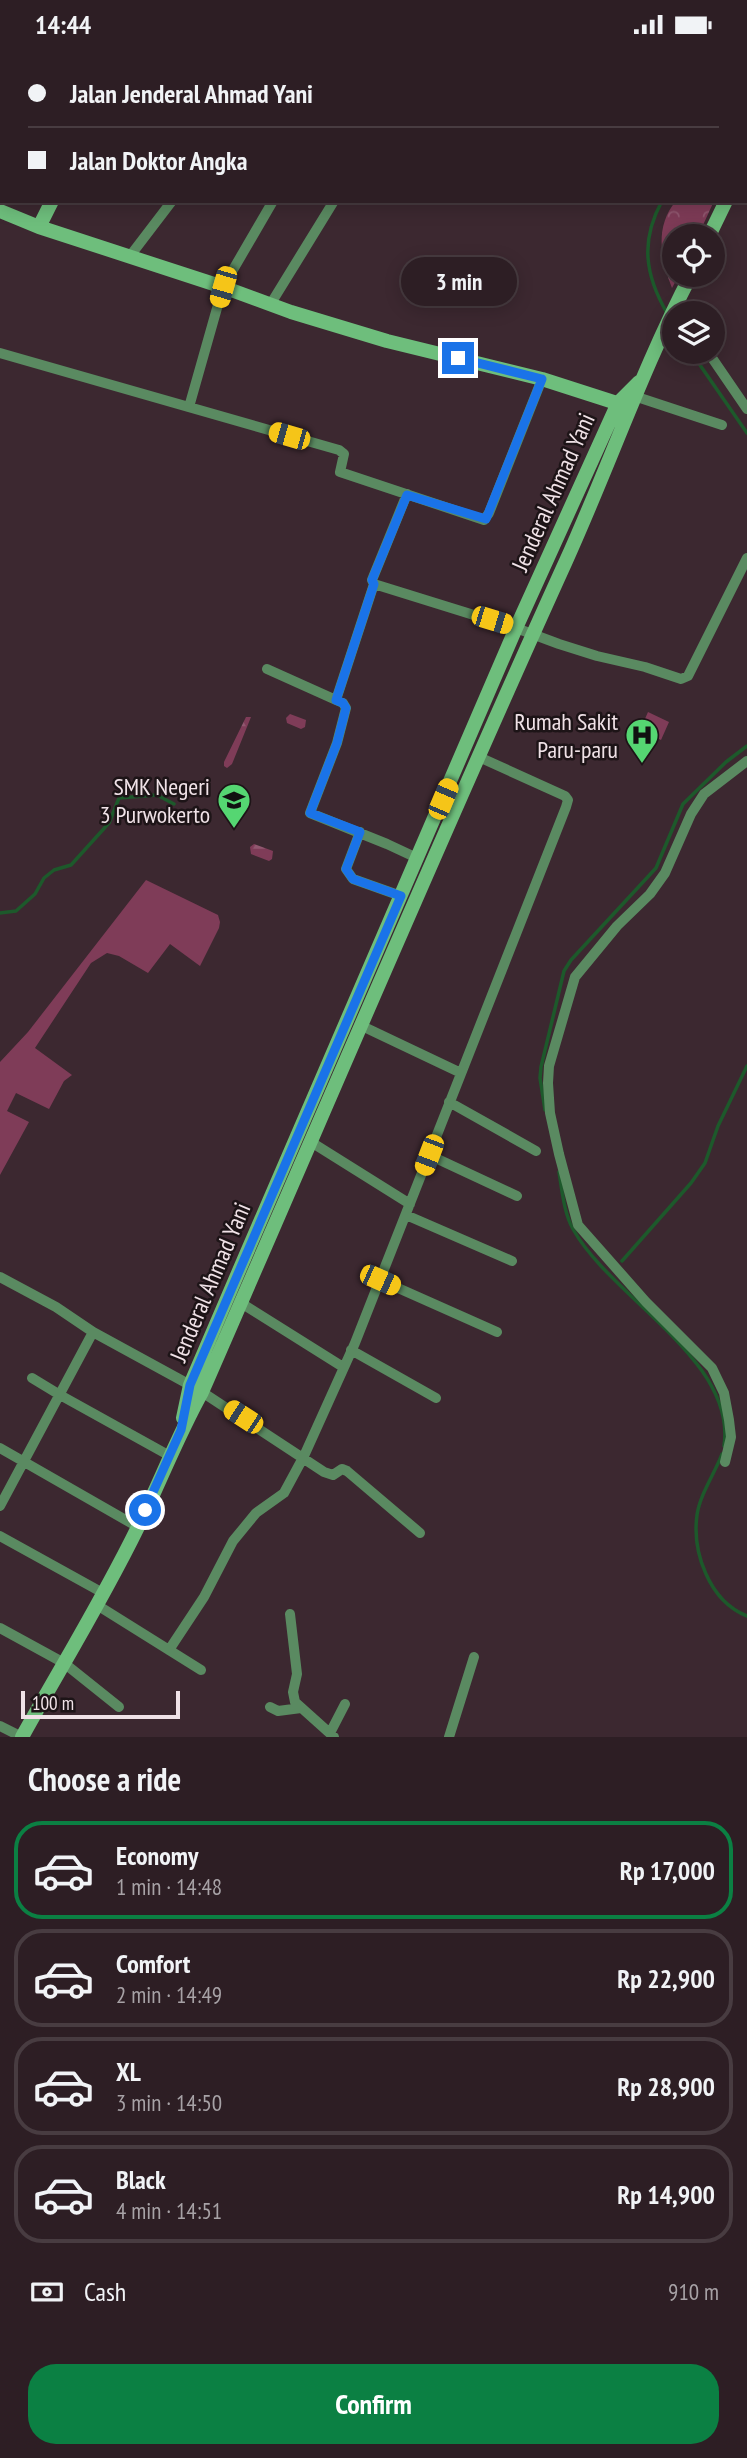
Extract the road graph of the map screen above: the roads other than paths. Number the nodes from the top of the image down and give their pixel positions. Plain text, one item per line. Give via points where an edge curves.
1 (51, 203) edge
2 (170, 203) edge
3 (272, 203) edge
4 (333, 203) edge
5 (725, 203) edge
6 (0, 211) edge
7 (715, 224) edge
8 (39, 227) junction
9 (130, 256) junction
10 (223, 287) junction
11 (270, 305) junction
12 (662, 338) edge
13 (0, 353) edge
14 (716, 364) edge
15 (542, 379) junction
16 (628, 400) junction
17 (189, 407) junction
18 (747, 409) edge
19 (722, 425) dead end
20 (407, 495) junction
21 (747, 558) edge
22 (374, 584) junction
23 (516, 628) junction
24 (532, 635) junction
25 (267, 669) dead end
26 (336, 700) junction
27 (479, 757) junction
28 (747, 761) edge
29 (451, 779) junction
30 (467, 786) junction
31 (360, 832) junction
32 (417, 858) junction
33 (401, 896) junction
34 (392, 917) junction
35 (407, 923) junction
36 (362, 1026) junction
37 (461, 1073) junction
38 (449, 1102) junction
39 (311, 1142) junction
40 (536, 1151) dead end
41 (429, 1155) junction
42 (517, 1196) dead end
43 (408, 1209) junction
44 (512, 1261) dead end
45 (0, 1277) edge
46 (380, 1280) junction
47 (241, 1303) junction
48 (93, 1332) junction
49 (497, 1332) dead end
50 (351, 1350) junction
51 (343, 1367) junction
52 (32, 1378) dead end
53 (196, 1388) junction
54 (60, 1395) junction
55 (436, 1398) dead end
56 (0, 1448) edge
57 (170, 1456) junction
58 (304, 1456) junction
59 (24, 1461) junction
60 (725, 1462) dead end
61 (0, 1506) edge
62 (138, 1527) junction
63 (420, 1532) dead end
64 (0, 1537) edge
65 (100, 1599) junction
66 (290, 1614) dead end
67 (0, 1629) edge
68 (169, 1650) junction
69 (474, 1657) dead end
70 (64, 1663) junction
71 (201, 1670) dead end
72 (345, 1704) dead end
73 (119, 1707) dead end
74 (270, 1707) dead end
75 (301, 1708) junction
76 (0, 1726) edge
77 (332, 1735) edge
78 (22, 1737) edge
79 (449, 1737) edge

1 - 8 main road
2 - 9 street
3 - 10 street
4 - 11 street
5 - 7 main road
6 - 8 main road
8 - 9 main road
9 - 10 main road
10 - 11 main road
10 - 17 street
11 - 15 main road via 393,343
12 - 16 main road, Jenderal Ahmad Yani
13 - 17 street
14 - 18 street
15 - 16 main road
15 - 20 street via 485,520
16 - 19 street
16 - 23 main road, Jenderal Ahmad Yani
16 - 24 main road, Jenderal Ahmad Yani
17 - 20 street via 343,451 340,472
20 - 22 street
21 - 24 street via 684,679
22 - 23 street
22 - 26 street
23 - 24 street
23 - 29 main road, Jenderal Ahmad Yani
24 - 27 main road, Jenderal Ahmad Yani
25 - 26 street
26 - 31 street via 346,708 310,813
27 - 30 main road, Jenderal Ahmad Yani
27 - 37 street via 568,800
28 - 60 street via 705,795 691,814 665,873 575,977 549,1066 550,1113 578,1225 712,1368 724,1393 729,1420 731,1437
29 - 30 main road
29 - 32 main road, Jenderal Ahmad Yani
30 - 35 main road, Jenderal Ahmad Yani
31 - 32 street
31 - 33 street via 348,874
32 - 33 main road, Jenderal Ahmad Yani
33 - 34 main road, Jenderal Ahmad Yani
34 - 35 main road
34 - 53 main road, Jenderal Ahmad Yani
35 - 36 main road, Jenderal Ahmad Yani
36 - 37 street
36 - 39 main road, Jenderal Ahmad Yani
37 - 38 street
38 - 40 street
38 - 41 street
39 - 43 street
39 - 47 main road, Jenderal Ahmad Yani
41 - 42 street
41 - 43 street
43 - 44 street
43 - 46 street
45 - 48 street
46 - 49 street
46 - 50 street
47 - 51 street
47 - 53 main road, Jenderal Ahmad Yani
48 - 53 street
48 - 54 street
50 - 51 street
50 - 55 street
51 - 58 street
52 - 54 street
53 - 57 main road, Jenderal Ahmad Yani
53 - 58 street
54 - 57 street
54 - 59 street
56 - 59 street
57 - 62 main road, Jenderal Ahmad Yani
58 - 63 street via 330,1475 347,1471
58 - 68 street via 285,1493 256,1513 233,1541
59 - 61 street
59 - 62 street
62 - 65 main road, Jenderal Ahmad Yani
64 - 65 street
65 - 68 street
65 - 70 main road, Jenderal Ahmad Yani
66 - 75 street via 297,1674 293,1692
67 - 70 street
68 - 71 street
69 - 79 street
70 - 73 street
70 - 78 main road, Jenderal Ahmad Yani
72 - 77 street
74 - 75 street via 278,1711
75 - 77 street
76 - 78 street

